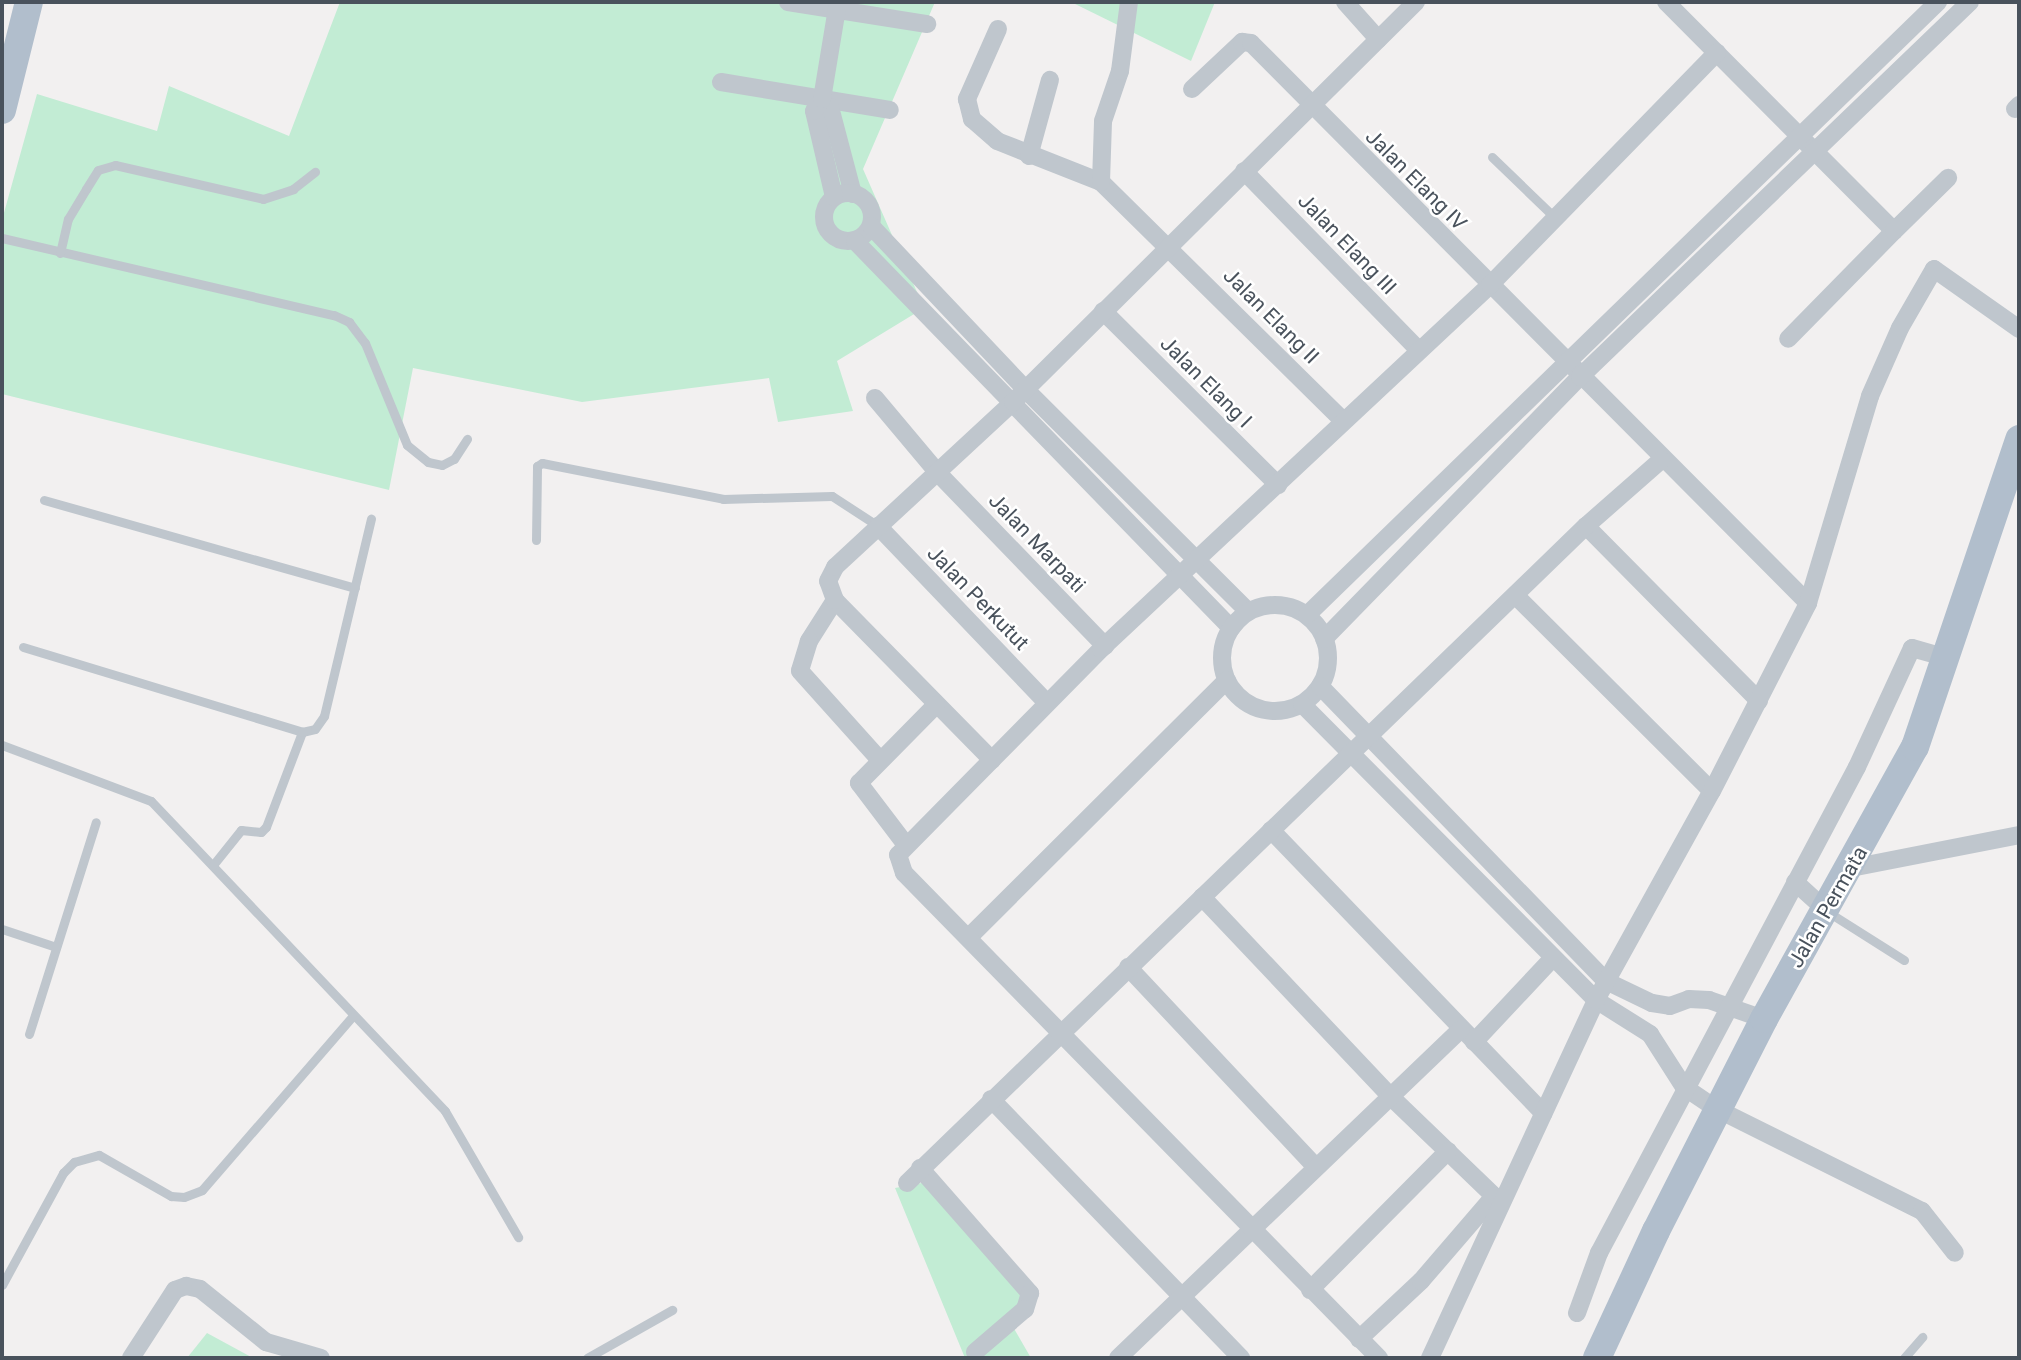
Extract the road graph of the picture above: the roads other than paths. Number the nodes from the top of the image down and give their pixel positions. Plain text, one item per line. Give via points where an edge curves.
1 (788, 2) edge
2 (1129, 2) edge
3 (1345, 2) edge
4 (1416, 2) edge
5 (1666, 2) edge
6 (1938, 2) edge
7 (1969, 2) edge
8 (25, 3) edge
9 (837, 6) edge
10 (927, 24) dead end
11 (998, 29) dead end
12 (1378, 39) junction
13 (1717, 52) junction
14 (1050, 80) dead end
15 (721, 82) dead end
16 (1192, 89) dead end
17 (822, 99) junction
18 (1311, 106) junction
19 (2, 110) edge
20 (890, 110) dead end
21 (1800, 136) junction
22 (1814, 151) junction
23 (1029, 156) junction
24 (1492, 157) dead end
25 (315, 172) dead end
26 (1244, 172) junction
27 (1948, 178) dead end
28 (1101, 182) junction
29 (853, 194) junction
30 (834, 197) junction
31 (1553, 216) junction
32 (871, 226) junction
33 (1894, 231) junction
34 (2, 238) edge
35 (855, 241) junction
36 (1167, 244) junction
37 (60, 253) junction
38 (1490, 285) junction
39 (1103, 311) junction
40 (2019, 329) edge
41 (1788, 339) dead end
42 (1417, 348) junction
43 (1566, 360) junction
44 (1580, 377) junction
45 (1025, 388) junction
46 (875, 398) dead end
47 (1013, 402) junction
48 (1342, 419) junction
49 (467, 439) dead end
50 (2019, 439) edge
51 (1661, 460) junction
52 (937, 472) junction
53 (1278, 485) junction
54 (44, 500) dead end
55 (371, 519) dead end
56 (877, 526) junction
57 (1586, 526) junction
58 (536, 540) dead end
59 (1198, 561) junction
60 (1182, 576) junction
61 (355, 588) junction
62 (1516, 596) junction
63 (835, 600) junction
64 (1808, 603) junction
65 (1248, 611) junction
66 (1307, 615) junction
67 (1231, 628) junction
68 (1324, 639) junction
69 (1105, 646) junction
70 (23, 647) dead end
71 (1948, 658) junction
72 (1227, 680) junction
73 (1320, 686) junction
74 (1759, 701) junction
75 (1046, 702) junction
76 (1302, 704) junction
77 (936, 705) junction
78 (302, 732) junction
79 (1368, 737) junction
80 (2, 745) edge
81 (1352, 753) junction
82 (879, 759) junction
83 (992, 760) junction
84 (1712, 792) junction
85 (96, 822) dead end
86 (1271, 830) junction
87 (2019, 835) edge
88 (906, 845) junction
89 (213, 865) junction
90 (1851, 868) junction
91 (1795, 883) junction
92 (1202, 897) junction
93 (1827, 911) junction
94 (2, 929) edge
95 (969, 937) junction
96 (57, 947) junction
97 (1553, 958) junction
98 (1904, 960) dead end
99 (1128, 967) junction
100 (1606, 981) junction
101 (1596, 1000) junction
102 (1728, 1007) junction
103 (352, 1017) junction
104 (1764, 1019) junction
105 (1062, 1030) junction
106 (29, 1034) dead end
107 (1468, 1036) junction
108 (1684, 1087) junction
109 (1390, 1096) junction
110 (991, 1099) junction
111 (1717, 1109) junction
112 (1543, 1113) junction
113 (1448, 1151) junction
114 (1316, 1167) junction
115 (920, 1168) junction
116 (906, 1183) dead end
117 (1497, 1199) junction
118 (1251, 1229) junction
119 (518, 1237) dead end
120 (1955, 1253) dead end
121 (2, 1285) edge
122 (1310, 1290) junction
123 (1182, 1294) junction
124 (671, 1310) dead end
125 (1577, 1312) dead end
126 (1922, 1337) dead end
127 (1359, 1339) junction
128 (975, 1352) dead end
129 (131, 1358) edge
130 (321, 1358) edge
131 (587, 1358) edge
132 (1118, 1358) edge
133 (1241, 1358) edge
134 (1379, 1358) edge
135 (1430, 1358) edge
136 (1597, 1358) edge
137 (1904, 1358) edge

1 - 9 street
2 - 28 street via 1120,71 1103,121
3 - 12 street
4 - 12 street
5 - 13 street
6 - 21 street
7 - 22 street
8 - 19 main road
9 - 10 street
9 - 17 street
11 - 23 street via 967,99 968,109 990,136
12 - 18 street
13 - 21 street
13 - 31 street
14 - 23 street
15 - 17 street
16 - 18 street, Jalan Elang IV via 1247,41
17 - 20 street
17 - 29 street via 830,107
17 - 30 street via 814,110
18 - 26 street
18 - 38 street, Jalan Elang IV
21 - 22 street
21 - 43 street
22 - 33 street
22 - 44 street
23 - 28 street
24 - 31 lane
25 - 37 lane via 293,188 263,199 115,164 98,170 86,189 68,219
26 - 36 street
26 - 42 street, Jalan Elang III
27 - 33 street
28 - 36 street, Jalan Elang II
29 - 30 street
29 - 32 street via 869,205
30 - 35 street via 825,209 824,224 833,236
31 - 38 street
32 - 35 street
32 - 45 street
33 - 41 street
34 - 37 lane
35 - 47 street
36 - 39 street
36 - 48 street, Jalan Elang II
37 - 49 lane via 341,318 365,343 407,445 428,462 442,465 454,458
38 - 42 street
38 - 43 street, Jalan Elang IV
39 - 45 street
39 - 53 street, Jalan Elang I
40 - 64 street via 1934,269 1900,328 1870,396
42 - 48 street
43 - 44 street, Jalan Elang IV
43 - 66 street
44 - 51 street, Jalan Elang IV
44 - 68 street
45 - 47 street
45 - 59 street
46 - 52 street, Jalan Marpati
47 - 52 street
47 - 60 street
48 - 53 street
50 - 71 main road, Jalan Permata
51 - 57 street
51 - 64 street, Jalan Elang IV
52 - 56 street
52 - 69 street, Jalan Marpati
53 - 59 street
54 - 61 lane
55 - 61 lane
56 - 58 lane via 832,496 723,499 542,463 537,466
56 - 63 street via 835,567 828,581
56 - 75 street, Jalan Perkutut
57 - 62 street
57 - 74 street
59 - 60 street
59 - 65 street
60 - 67 street
60 - 69 street
61 - 78 lane via 324,716 315,729
62 - 79 street
62 - 84 street
63 - 77 street
63 - 82 street via 809,641 800,671
64 - 74 street
65 - 66 street via 1284,605
65 - 67 street
66 - 68 street
67 - 72 street via 1222,653
68 - 73 street via 1328,663
69 - 75 street
70 - 78 lane
71 - 90 main road, Jalan Permata via 1900,778
71 - 91 street via 1912,648 1867,747
72 - 76 street via 1253,706 1278,710
72 - 95 street
73 - 76 street
73 - 79 street
74 - 84 street
75 - 83 street
76 - 81 street
77 - 82 street
77 - 83 street
78 - 89 lane via 266,827 241,830
79 - 81 street
79 - 100 street
80 - 89 lane via 139,793
81 - 86 street
81 - 97 street
82 - 88 street via 861,779 861,789
83 - 88 street
84 - 100 street
85 - 96 lane
86 - 92 street
86 - 107 street
87 - 90 street
88 - 95 street via 898,855 900,867
89 - 103 lane
90 - 93 main road, Jalan Permata
91 - 93 street
91 - 102 street
92 - 99 street
92 - 109 street
93 - 98 lane
93 - 104 main road, Jalan Permata
94 - 96 lane
95 - 105 street
96 - 106 lane
97 - 101 street
97 - 107 street
99 - 105 street
99 - 114 street
100 - 101 street
100 - 102 street via 1662,1005 1689,999
101 - 108 street via 1650,1034
101 - 112 street
102 - 104 street
102 - 108 street
103 - 119 lane via 451,1120 485,1187
103 - 121 lane via 202,1190 171,1196 99,1155 74,1162 63,1173
104 - 111 main road, Jalan Permata
105 - 110 street
105 - 118 street
107 - 109 street
107 - 112 street
108 - 111 street
108 - 125 street via 1599,1254
109 - 113 street
109 - 114 street
110 - 115 street
110 - 123 street
111 - 120 street via 1922,1210
111 - 136 main road, Jalan Permata
112 - 117 street
113 - 117 street
113 - 122 street
114 - 118 street
115 - 116 street
115 - 128 street via 1030,1293 1025,1309
117 - 127 street
117 - 135 street
118 - 122 street
118 - 123 street
122 - 127 street
123 - 132 street
123 - 133 street
124 - 131 lane
126 - 137 lane
127 - 134 street
129 - 130 street via 176,1290 186,1286 200,1289 266,1342

